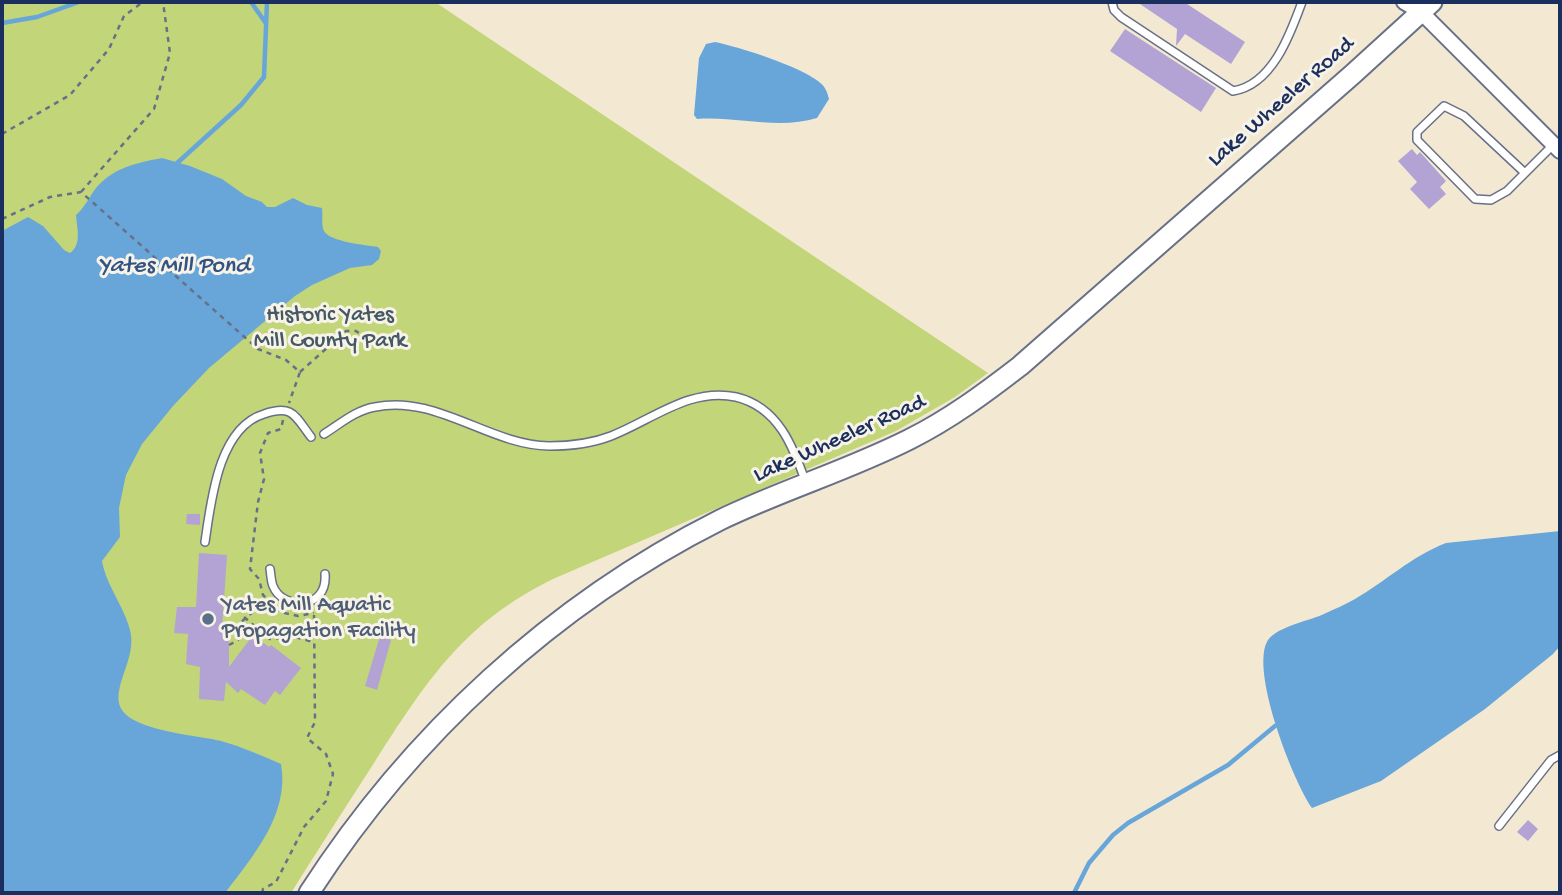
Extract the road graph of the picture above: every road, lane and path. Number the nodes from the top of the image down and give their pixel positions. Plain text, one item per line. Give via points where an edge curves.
1 (144, 2) edge
2 (163, 2) edge
3 (1112, 2) edge
4 (1302, 2) edge
5 (1404, 2) edge
6 (1427, 7) edge
7 (2, 134) edge
8 (1557, 148) edge
9 (1525, 173) junction
10 (81, 192) junction
11 (2, 219) edge
12 (372, 342) dead end
13 (299, 371) junction
14 (286, 410) junction
15 (324, 434) dead end
16 (311, 437) dead end
17 (806, 484) junction
18 (205, 542) dead end
19 (270, 569) dead end
20 (325, 574) dead end
21 (277, 592) junction
22 (267, 600) junction
23 (244, 617) junction
24 (265, 636) junction
25 (261, 642) dead end
26 (314, 642) junction
27 (229, 645) dead end
28 (1560, 755) edge
29 (1499, 826) dead end
30 (262, 893) edge
31 (309, 893) edge

1 - 7 path via 124,16 109,49 70,95
2 - 10 path via 170,53 154,109
3 - 4 lane via 1121,17 1233,92 1260,77 1279,55
5 - 6 street
6 - 8 street
6 - 17 street, Lake Wheeler Road via 980,397 908,440
8 - 9 lane
9 - 9 lane via 1491,201 1475,199 1417,140 1417,132 1444,106 1464,116
10 - 11 path via 50,197
10 - 13 path via 258,349
12 - 13 path via 356,331 346,331
13 - 14 path
14 - 16 lane
14 - 18 lane via 254,417 235,434 222,462
14 - 22 path via 281,429 268,433 260,453 264,479 250,569
15 - 17 lane via 374,407 407,405 441,412 516,442 549,446 611,436 687,401 734,397 749,401 777,421
17 - 31 street, Lake Wheeler Road via 672,546 622,576 535,641 426,741 346,837
19 - 21 lane
20 - 21 lane via 326,585 311,602 287,600
21 - 22 path
22 - 23 path
22 - 26 path via 289,615 314,613
23 - 24 path
23 - 27 path via 238,640
24 - 25 path
24 - 26 path
26 - 30 path via 315,722 307,738 326,754 333,774 326,801 304,827 276,881
28 - 29 lane

